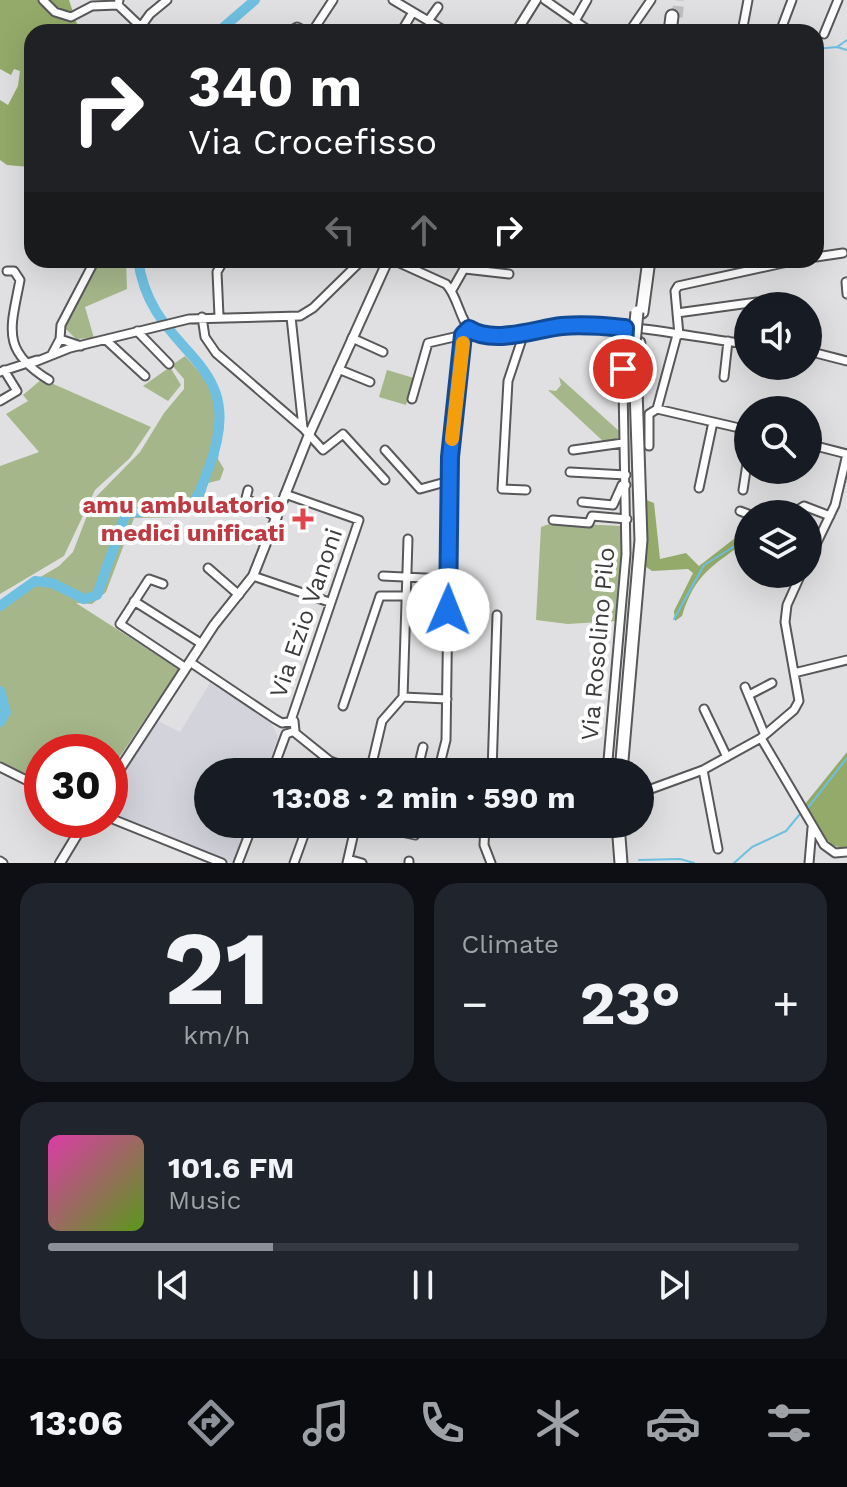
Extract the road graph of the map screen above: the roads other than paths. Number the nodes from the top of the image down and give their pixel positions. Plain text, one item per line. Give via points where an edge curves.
1 (43, 0) edge
2 (167, 0) edge
3 (333, 0) edge
4 (393, 0) edge
5 (536, 0) edge
6 (545, 0) edge
7 (587, 0) edge
8 (651, 0) edge
9 (748, 0) edge
10 (792, 0) edge
11 (838, 0) edge
12 (119, 3) edge
13 (438, 7) dead end
14 (413, 12) junction
15 (675, 17) tunnel mouth
16 (428, 21) junction
17 (575, 21) junction
18 (135, 24) edge
19 (144, 24) edge
20 (315, 24) edge
21 (406, 24) edge
22 (433, 24) edge
23 (521, 24) edge
24 (579, 24) edge
25 (634, 24) edge
26 (674, 24) edge
27 (744, 24) edge
28 (783, 24) edge
29 (824, 34) dead end
30 (843, 253) dead end
31 (824, 256) edge
32 (91, 268) edge
33 (219, 268) edge
34 (354, 268) edge
35 (386, 268) edge
36 (407, 268) edge
37 (645, 268) edge
38 (754, 268) edge
39 (465, 269) joint
40 (7, 271) dead end
41 (509, 274) dead end
42 (846, 282) edge
43 (452, 290) junction
44 (847, 294) edge
45 (734, 305) edge
46 (677, 313) junction
47 (219, 316) junction
48 (202, 317) junction
49 (291, 317) junction
50 (625, 328) junction
51 (137, 331) junction
52 (466, 332) junction
53 (524, 333) junction
54 (678, 335) junction
55 (352, 338) junction
56 (106, 340) junction
57 (728, 341) junction
58 (734, 342) edge
59 (64, 344) junction
60 (383, 352) dead end
61 (822, 355) edge
62 (847, 361) edge
63 (169, 364) dead end
64 (25, 365) junction
65 (338, 369) junction
66 (2, 371) edge
67 (145, 376) dead end
68 (724, 377) dead end
69 (49, 380) dead end
70 (370, 382) dead end
71 (412, 399) dead end
72 (0, 401) edge
73 (657, 409) junction
74 (713, 422) junction
75 (734, 427) edge
76 (303, 428) junction
77 (308, 437) junction
78 (623, 443) junction
79 (649, 446) dead end
80 (822, 448) edge
81 (385, 450) dead end
82 (573, 450) dead end
83 (847, 454) edge
84 (570, 472) dead end
85 (626, 475) junction
86 (385, 480) dead end
87 (449, 481) junction
88 (744, 484) edge
89 (626, 485) junction
90 (699, 488) dead end
91 (248, 490) dead end
92 (526, 490) dead end
93 (743, 490) dead end
94 (285, 494) junction
95 (582, 502) dead end
96 (822, 513) edge
97 (830, 516) junction
98 (277, 518) junction
99 (627, 519) junction
100 (553, 520) dead end
101 (822, 532) edge
102 (408, 539) dead end
103 (208, 568) dead end
104 (253, 576) junction
105 (383, 576) dead end
106 (407, 578) junction
107 (449, 580) junction
108 (466, 580) dead end
109 (163, 584) dead end
110 (795, 588) edge
111 (239, 595) junction
112 (407, 596) junction
113 (134, 601) junction
114 (329, 602) junction
115 (497, 615) dead end
116 (202, 644) junction
117 (847, 660) edge
118 (188, 665) junction
119 (794, 673) junction
120 (772, 683) dead end
121 (745, 687) dead end
122 (749, 695) junction
123 (403, 697) junction
124 (447, 699) junction
125 (343, 706) dead end
126 (704, 709) dead end
127 (286, 721) junction
128 (290, 733) junction
129 (765, 737) junction
130 (423, 747) dead end
131 (128, 755) edge
132 (727, 757) junction
133 (278, 758) edge
134 (326, 758) edge
135 (373, 758) edge
136 (420, 758) edge
137 (442, 758) edge
138 (492, 758) edge
139 (608, 758) edge
140 (619, 758) edge
141 (0, 767) edge
142 (703, 770) junction
143 (24, 779) edge
144 (654, 788) edge
145 (806, 815) junction
146 (128, 825) edge
147 (74, 838) edge
148 (248, 838) edge
149 (303, 838) edge
150 (353, 838) edge
151 (484, 838) edge
152 (622, 838) edge
153 (812, 840) junction
154 (824, 845) junction
155 (718, 849) dead end
156 (847, 852) edge
157 (347, 861) edge
158 (60, 863) edge
159 (222, 863) edge
160 (238, 863) edge
161 (294, 863) edge
162 (362, 863) edge
163 (491, 863) edge
164 (624, 863) edge
165 (809, 863) edge

1 - 12 street via 55,12 71,17 92,6
2 - 19 street
3 - 20 street
4 - 14 street
5 - 23 street
6 - 17 street
7 - 17 street
8 - 25 street
9 - 27 street
10 - 28 street
11 - 29 street
12 - 18 street
13 - 16 street
14 - 16 street
14 - 21 street
15 - 26 highway
16 - 22 street
17 - 24 street
30 - 31 street
32 - 59 street via 60,327
33 - 47 street
34 - 49 street via 313,308
35 - 55 street
36 - 43 street
37 - 140 highway, bridge via 636,343 641,540
38 - 46 street via 678,286
39 - 41 street
39 - 43 street
40 - 64 street via 20,280 9,333
42 - 44 street
43 - 52 street
45 - 46 street
46 - 54 street
47 - 48 street
47 - 49 street
48 - 51 street
48 - 76 street via 205,337 216,353
49 - 76 street
50 - 53 street via 572,325
50 - 54 street
50 - 78 street, Via Rosolino Pilo
51 - 56 street
51 - 63 street
52 - 53 street
52 - 71 street via 428,343
52 - 87 street
53 - 92 street via 508,381 502,489
54 - 57 street
54 - 73 street
55 - 60 street
55 - 65 street
56 - 59 street via 84,347
56 - 67 street
57 - 58 street
57 - 68 street
59 - 64 street
61 - 62 street
64 - 66 street
64 - 69 street
65 - 70 street
65 - 77 street
66 - 72 street via 17,391
73 - 74 street
73 - 79 street via 649,414
74 - 75 street
74 - 90 street
76 - 77 street
77 - 86 street via 323,450 343,434
77 - 94 street
78 - 82 street
78 - 85 street, Via Rosolino Pilo
80 - 83 street
81 - 87 street via 420,489
83 - 97 street
84 - 85 street
85 - 89 street, Via Rosolino Pilo
87 - 107 street
88 - 93 street
89 - 95 street via 613,505
89 - 99 street, Via Rosolino Pilo
91 - 98 street via 246,498
94 - 98 street
94 - 114 street, Via Ezio Vanoni via 359,520
96 - 97 street
97 - 101 street
98 - 104 street
99 - 100 street, Via Rosolino Pilo
99 - 139 street, Via Rosolino Pilo
102 - 106 street
103 - 111 street
104 - 111 street
104 - 114 street
105 - 106 street
106 - 107 street
106 - 112 street
107 - 108 street
107 - 124 street
109 - 113 street via 149,579
110 - 119 street via 785,613
111 - 116 street
112 - 123 street
112 - 125 street via 380,596
113 - 116 street
113 - 118 street via 122,628
114 - 127 street, Via Ezio Vanoni
115 - 138 street
116 - 118 street
117 - 119 street
118 - 127 street
118 - 131 street
119 - 129 street via 797,705
120 - 122 street
121 - 122 street
122 - 129 street
123 - 124 street
123 - 135 street via 382,721
124 - 137 street
126 - 132 street
127 - 128 street via 281,728
127 - 128 street via 296,725
128 - 133 street
128 - 134 street
129 - 132 street
129 - 145 street
130 - 136 street
132 - 142 street
141 - 143 street
142 - 144 street
142 - 155 street
145 - 153 street
145 - 154 street
146 - 159 street
147 - 158 street
148 - 160 street
149 - 161 street
150 - 157 street
151 - 163 street
152 - 164 highway
153 - 154 street
153 - 165 street
154 - 156 street via 835,853
157 - 162 street

